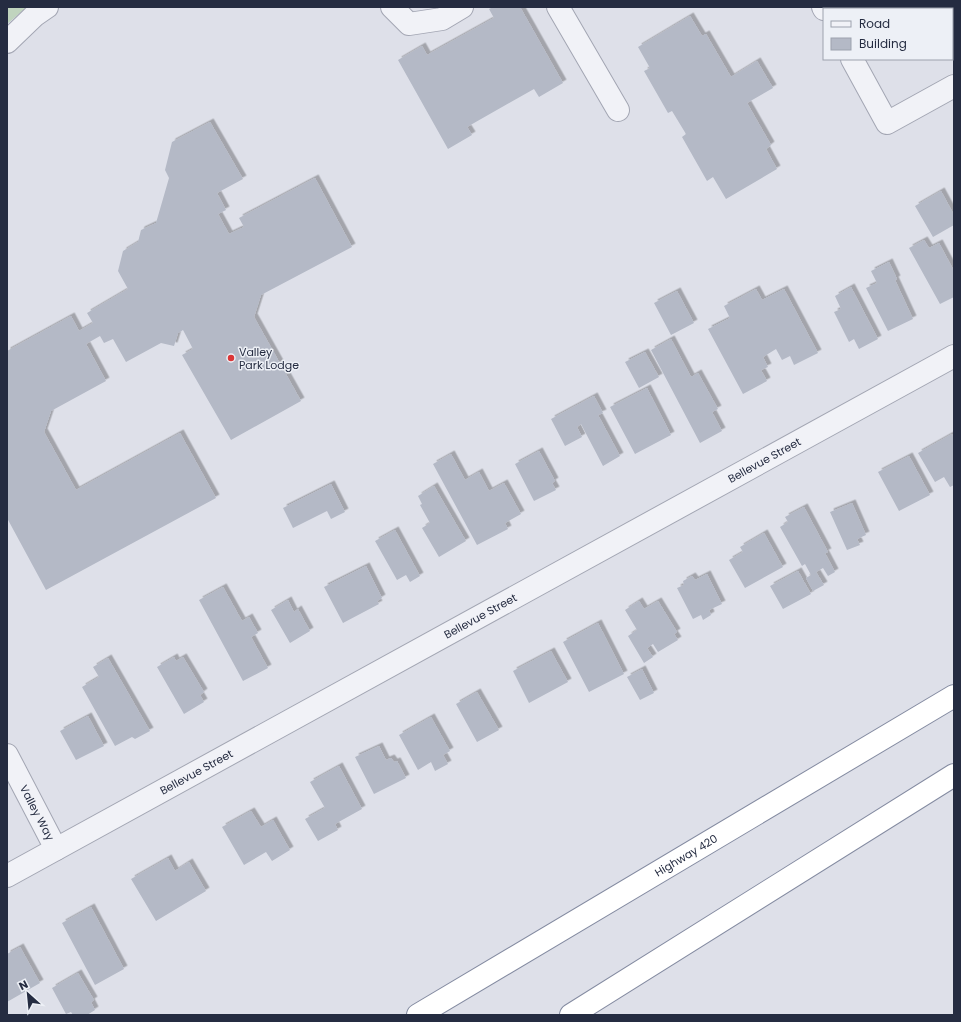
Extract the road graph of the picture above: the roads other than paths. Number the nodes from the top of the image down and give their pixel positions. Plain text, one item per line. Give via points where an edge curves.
1 (47, 7) edge
2 (392, 7) edge
3 (462, 7) edge
4 (558, 7) edge
5 (7, 42) edge
6 (853, 60) edge
7 (954, 86) edge
8 (618, 110) dead end
9 (954, 356) edge
10 (954, 696) edge
11 (7, 755) edge
12 (954, 776) edge
13 (56, 850) junction
14 (7, 876) edge
15 (418, 1015) edge
16 (571, 1015) edge

1 - 5 street
2 - 3 street via 409,24 442,19
4 - 8 street
6 - 7 street via 888,124
9 - 13 street, Bellevue Street
10 - 15 highway, Highway 420
11 - 13 street, Valley Way
12 - 16 highway
13 - 14 street, Bellevue Street

